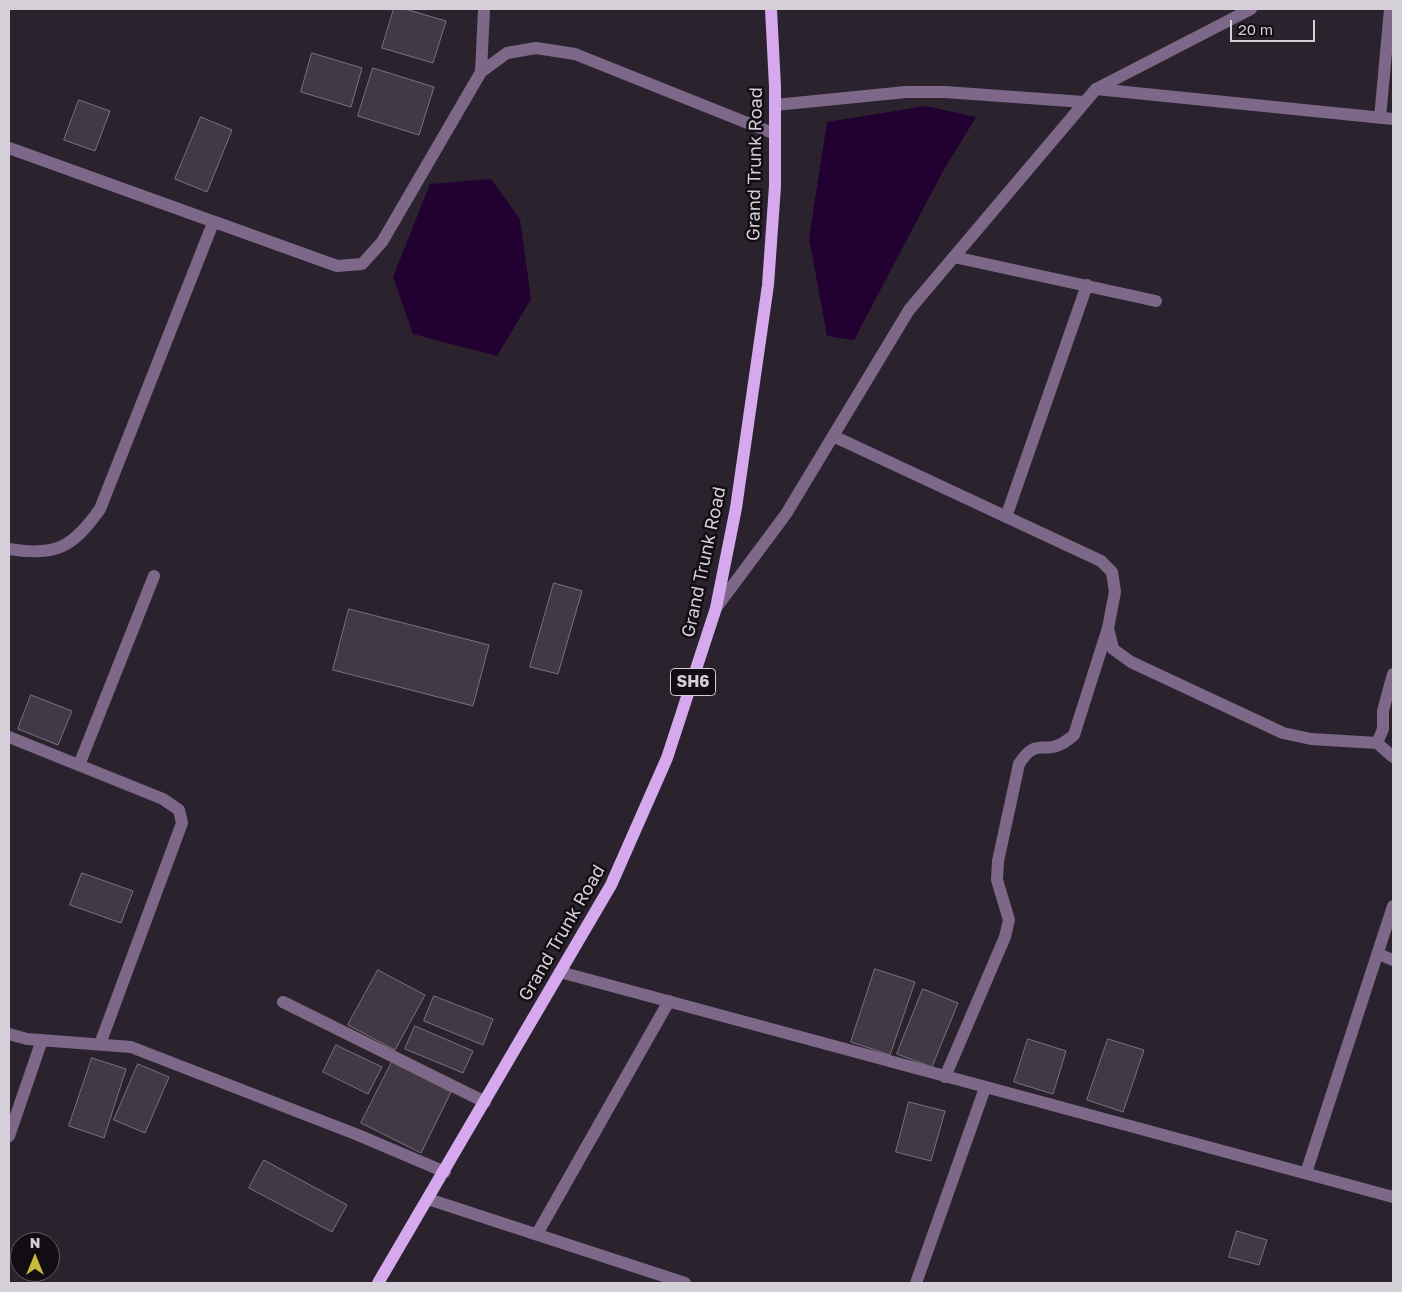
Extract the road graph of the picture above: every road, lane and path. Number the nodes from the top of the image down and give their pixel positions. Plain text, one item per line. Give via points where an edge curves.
1 (484, 9) edge
2 (771, 9) edge
3 (1251, 9) edge
4 (1390, 9) edge
5 (481, 72) junction
6 (1096, 89) junction
7 (1084, 102) junction
8 (774, 105) junction
9 (1387, 119) edge
10 (774, 134) junction
11 (9, 148) edge
12 (213, 223) junction
13 (954, 257) junction
14 (1088, 285) junction
15 (1156, 301) dead end
16 (833, 436) junction
17 (1006, 517) junction
18 (9, 549) edge
19 (154, 576) dead end
20 (716, 608) junction
21 (1108, 628) junction
22 (1393, 674) edge
23 (9, 737) edge
24 (1377, 743) junction
25 (1393, 757) edge
26 (80, 765) junction
27 (1393, 906) edge
28 (1378, 954) junction
29 (1393, 960) edge
30 (560, 972) junction
31 (669, 1001) junction
32 (283, 1002) dead end
33 (9, 1034) edge
34 (42, 1040) junction
35 (100, 1044) junction
36 (945, 1077) junction
37 (985, 1088) junction
38 (485, 1102) junction
39 (9, 1136) edge
40 (445, 1172) junction
41 (1306, 1174) junction
42 (1393, 1197) edge
43 (428, 1199) junction
44 (537, 1234) junction
45 (378, 1283) edge
46 (685, 1283) edge
47 (916, 1283) edge

1 - 5 street
2 - 8 main road, Grand Trunk Road / SH6
3 - 6 street
4 - 9 street
5 - 10 street via 507,53 536,48 575,54
5 - 12 street via 382,242 362,264 337,266
6 - 7 street
6 - 9 street
7 - 8 street via 906,92
7 - 13 street
8 - 10 main road, Grand Trunk Road / SH6
10 - 20 main road, Grand Trunk Road / SH6 via 775,186 768,284 736,508
11 - 12 street
12 - 18 street via 100,509 83,532 62,548 32,553
13 - 14 street
13 - 16 street via 909,310
14 - 15 street
14 - 17 street
16 - 17 street
16 - 20 street via 786,514
17 - 21 street via 1102,561 1112,572 1115,592
19 - 26 street
20 - 30 main road, Grand Trunk Road / SH6 via 667,758 644,814 611,885
21 - 24 street via 1113,649 1131,662 1283,733 1311,739
21 - 36 street via 1074,735 1060,746 1041,746 1026,753 1019,764 998,861 997,880 1009,920 1005,937
22 - 24 street via 1383,711 1383,729
23 - 26 street
24 - 25 street
26 - 35 street via 163,799 179,810 182,823
27 - 28 street
28 - 29 street
28 - 41 street
30 - 31 street
30 - 38 main road, Grand Trunk Road / SH6
31 - 36 street
31 - 44 street
32 - 38 street
33 - 34 street
34 - 35 street
34 - 39 street
35 - 40 street via 131,1046
36 - 37 street
37 - 41 street
37 - 47 street
38 - 40 main road, Grand Trunk Road / SH6
40 - 43 main road, Grand Trunk Road / SH6
41 - 42 street
43 - 44 street
43 - 45 main road, Grand Trunk Road / SH6
44 - 46 street

